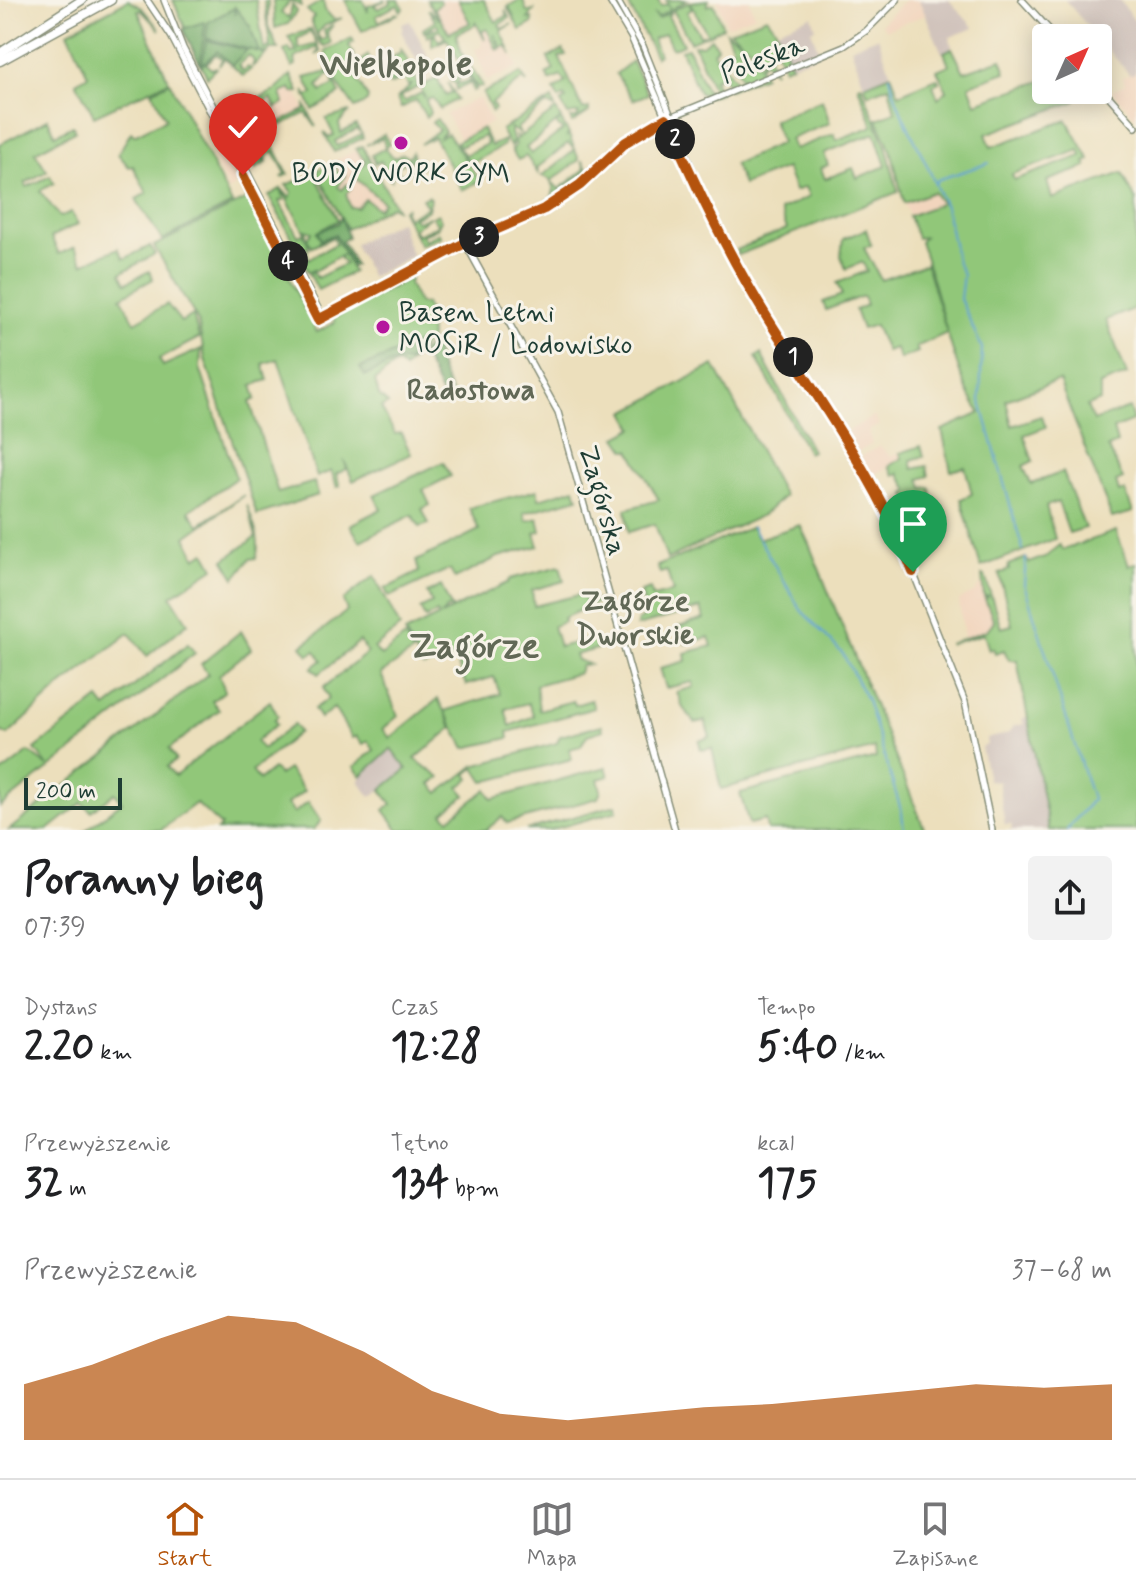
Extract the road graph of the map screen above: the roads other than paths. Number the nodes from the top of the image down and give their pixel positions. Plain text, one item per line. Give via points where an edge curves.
1 (82, 0) edge
2 (111, 0) edge
3 (140, 0) edge
4 (609, 0) edge
5 (617, 0) edge
6 (897, 0) edge
7 (1022, 0) edge
8 (164, 1) edge
9 (149, 3) edge
10 (1044, 24) edge
11 (0, 53) edge
12 (0, 61) edge
13 (1112, 100) edge
14 (669, 116) junction
15 (1136, 127) edge
16 (465, 243) junction
17 (321, 319) junction
18 (675, 830) edge
19 (992, 830) edge

1 - 11 main road
2 - 12 main road
3 - 9 street
4 - 14 street
5 - 14 street via 640,39
6 - 14 street, Poleska via 844,46
7 - 10 street
8 - 17 street
9 - 17 street
13 - 15 street
14 - 16 street, Poleska via 626,142 557,201
14 - 19 street via 698,187 759,304 826,407 899,537 965,702
16 - 17 street, Poleska
16 - 18 street, Zagórska via 558,412

